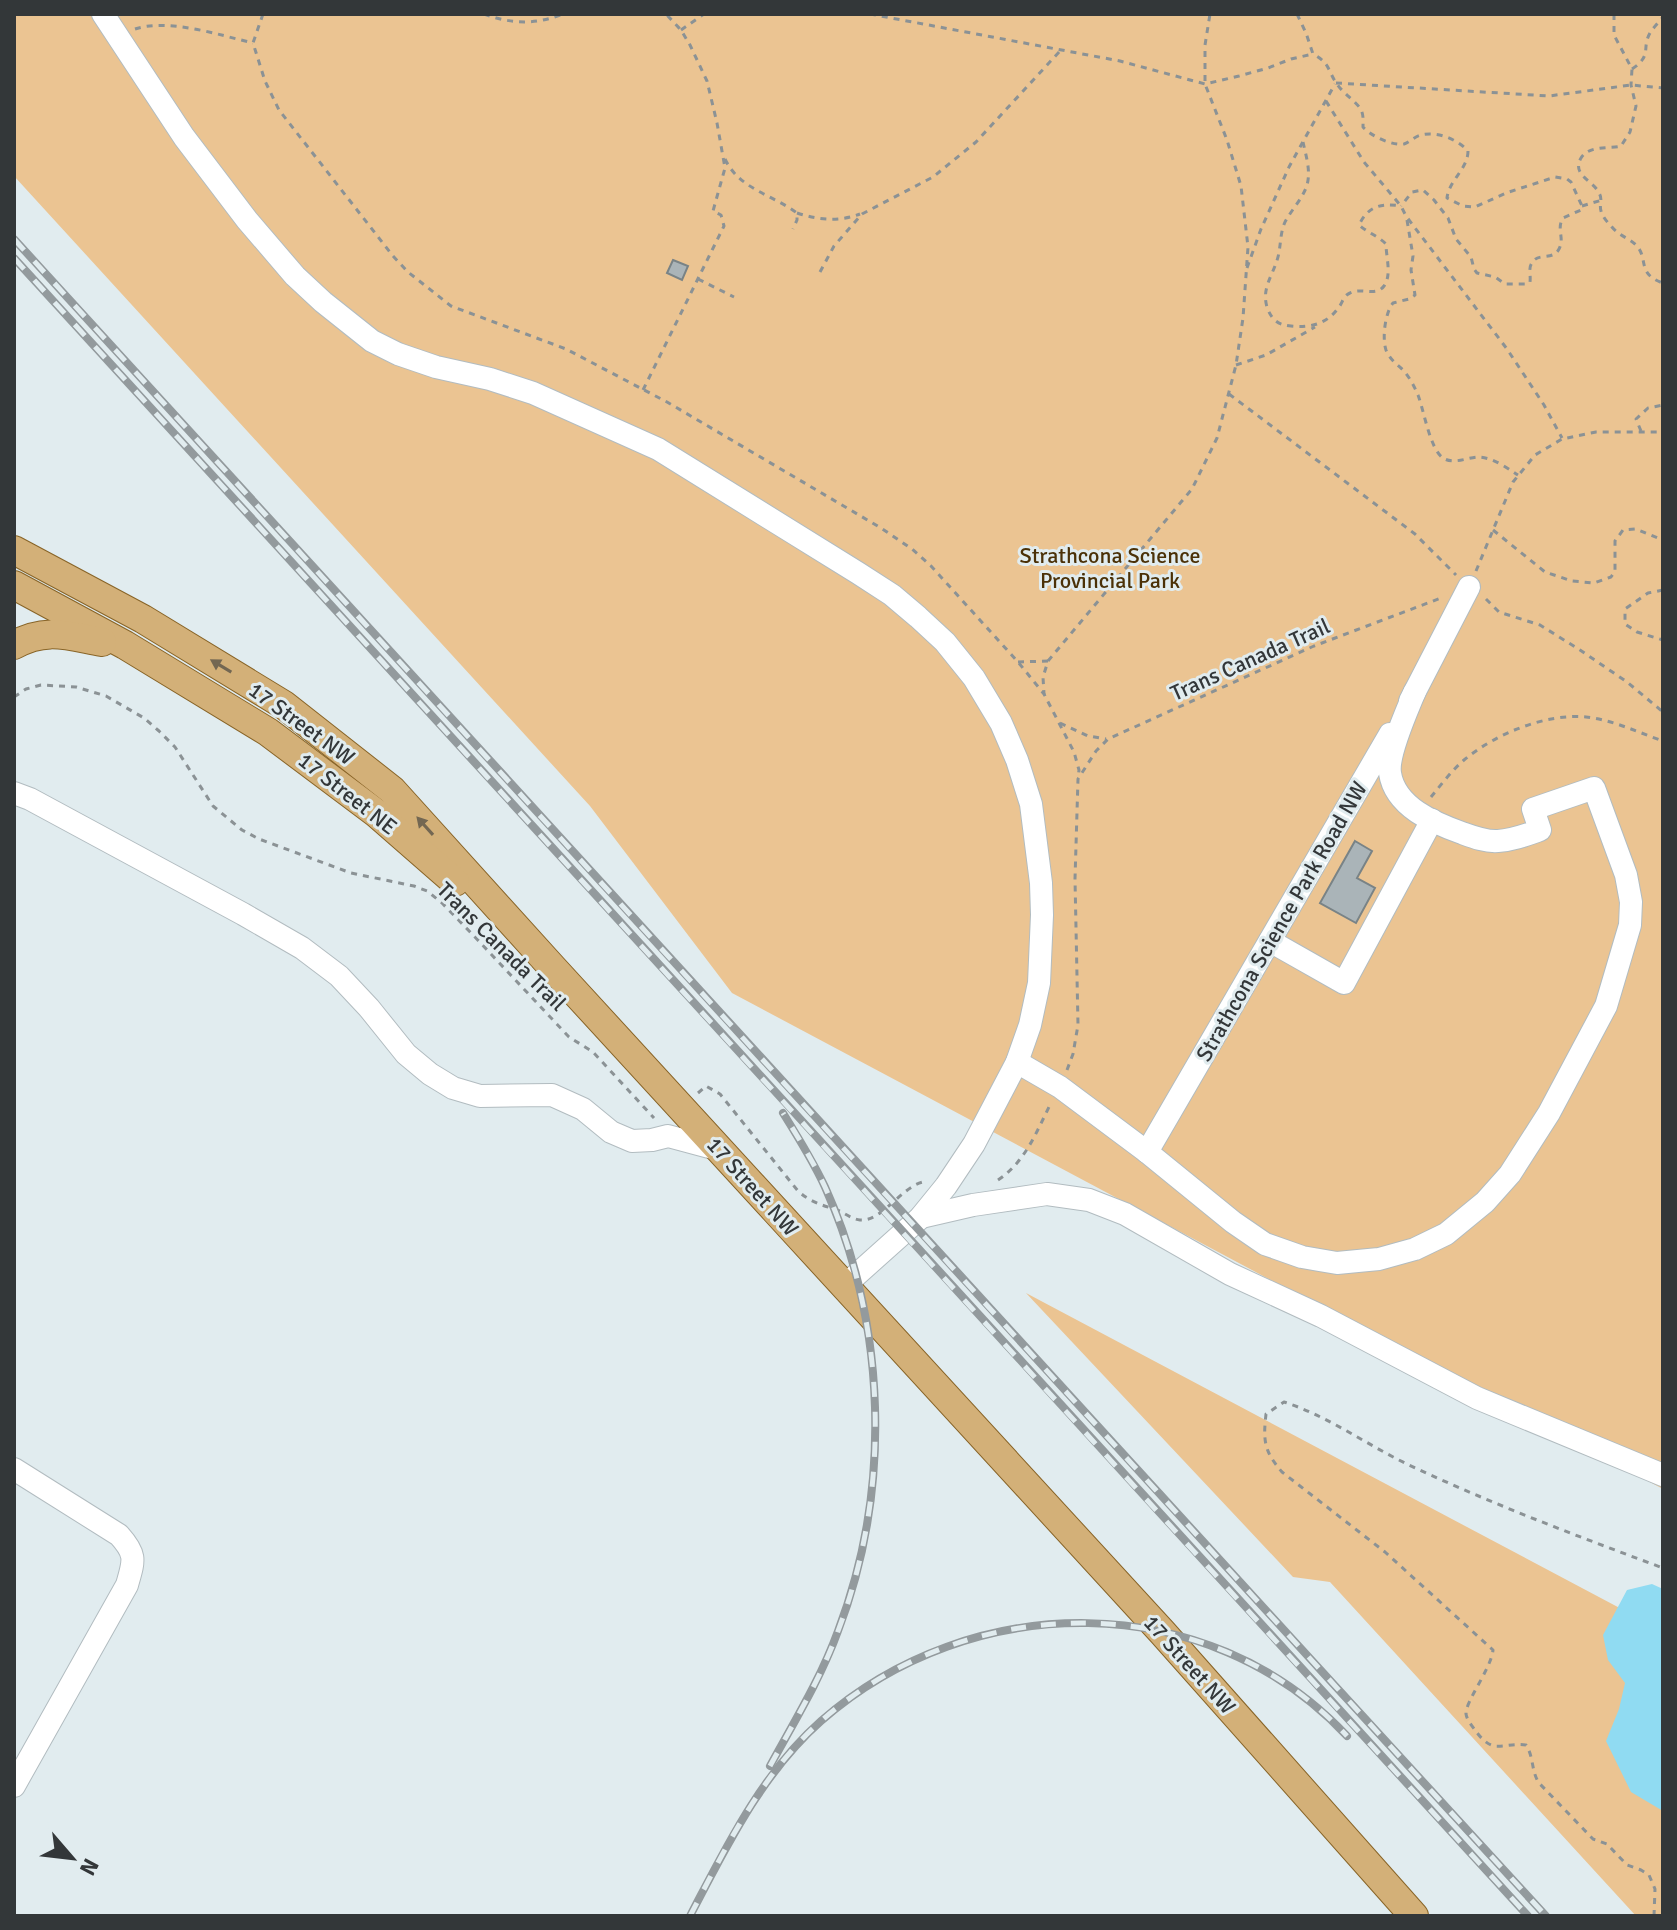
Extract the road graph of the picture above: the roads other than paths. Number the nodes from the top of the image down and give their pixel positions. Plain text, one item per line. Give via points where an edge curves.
1 (103, 14) edge
2 (20, 553) edge
3 (14, 583) edge
4 (1469, 587) road end
5 (14, 645) edge
6 (125, 645) junction
7 (1415, 691) junction
8 (14, 793) edge
9 (1425, 817) junction
10 (1270, 941) junction
11 (552, 967) junction
12 (1017, 1062) junction
13 (721, 1150) junction
14 (1147, 1152) junction
15 (921, 1217) junction
16 (844, 1286) junction
17 (14, 1469) edge
18 (1663, 1475) edge
19 (14, 1786) edge
20 (1414, 1916) edge

1 - 12 street via 184,137 247,220 295,276 372,341 417,362 533,393 658,449 892,595 945,642 1001,723 1031,804 1041,883 1040,969
2 - 3 street
11 -> 2 main road, 17 Street NW via 392,790 296,714 143,619
3 - 6 main road
4 - 7 street, Strathcona Science Park Road NW
5 - 6 main road via 48,633
6 - 11 main road, 17 Street NE via 268,732 376,813
7 - 9 street, Strathcona Science Park Road NW via 1389,770 1394,787
7 - 10 street, Strathcona Science Park Road NW
8 - 13 street via 302,948 339,976 406,1054 453,1088 480,1096 552,1095 632,1141 668,1136
9 - 10 street via 1344,983
9 - 14 street, Strathcona Science Park Road NW via 1484,839 1516,838 1540,830 1533,809 1594,788 1626,875 1630,925 1606,1006 1549,1113 1502,1184 1446,1234 1415,1249 1337,1263 1265,1244
10 - 14 street, Strathcona Science Park Road NW
11 - 13 main road, 17 Street NW
12 - 14 street, Strathcona Science Park Road NW
12 - 15 street via 974,1144
13 - 16 main road, 17 Street NW
15 - 16 street
15 - 18 street via 1047,1194 1089,1200 1477,1398
16 - 20 main road, 17 Street NW
17 - 19 street via 119,1535 132,1549 133,1565 127,1585

